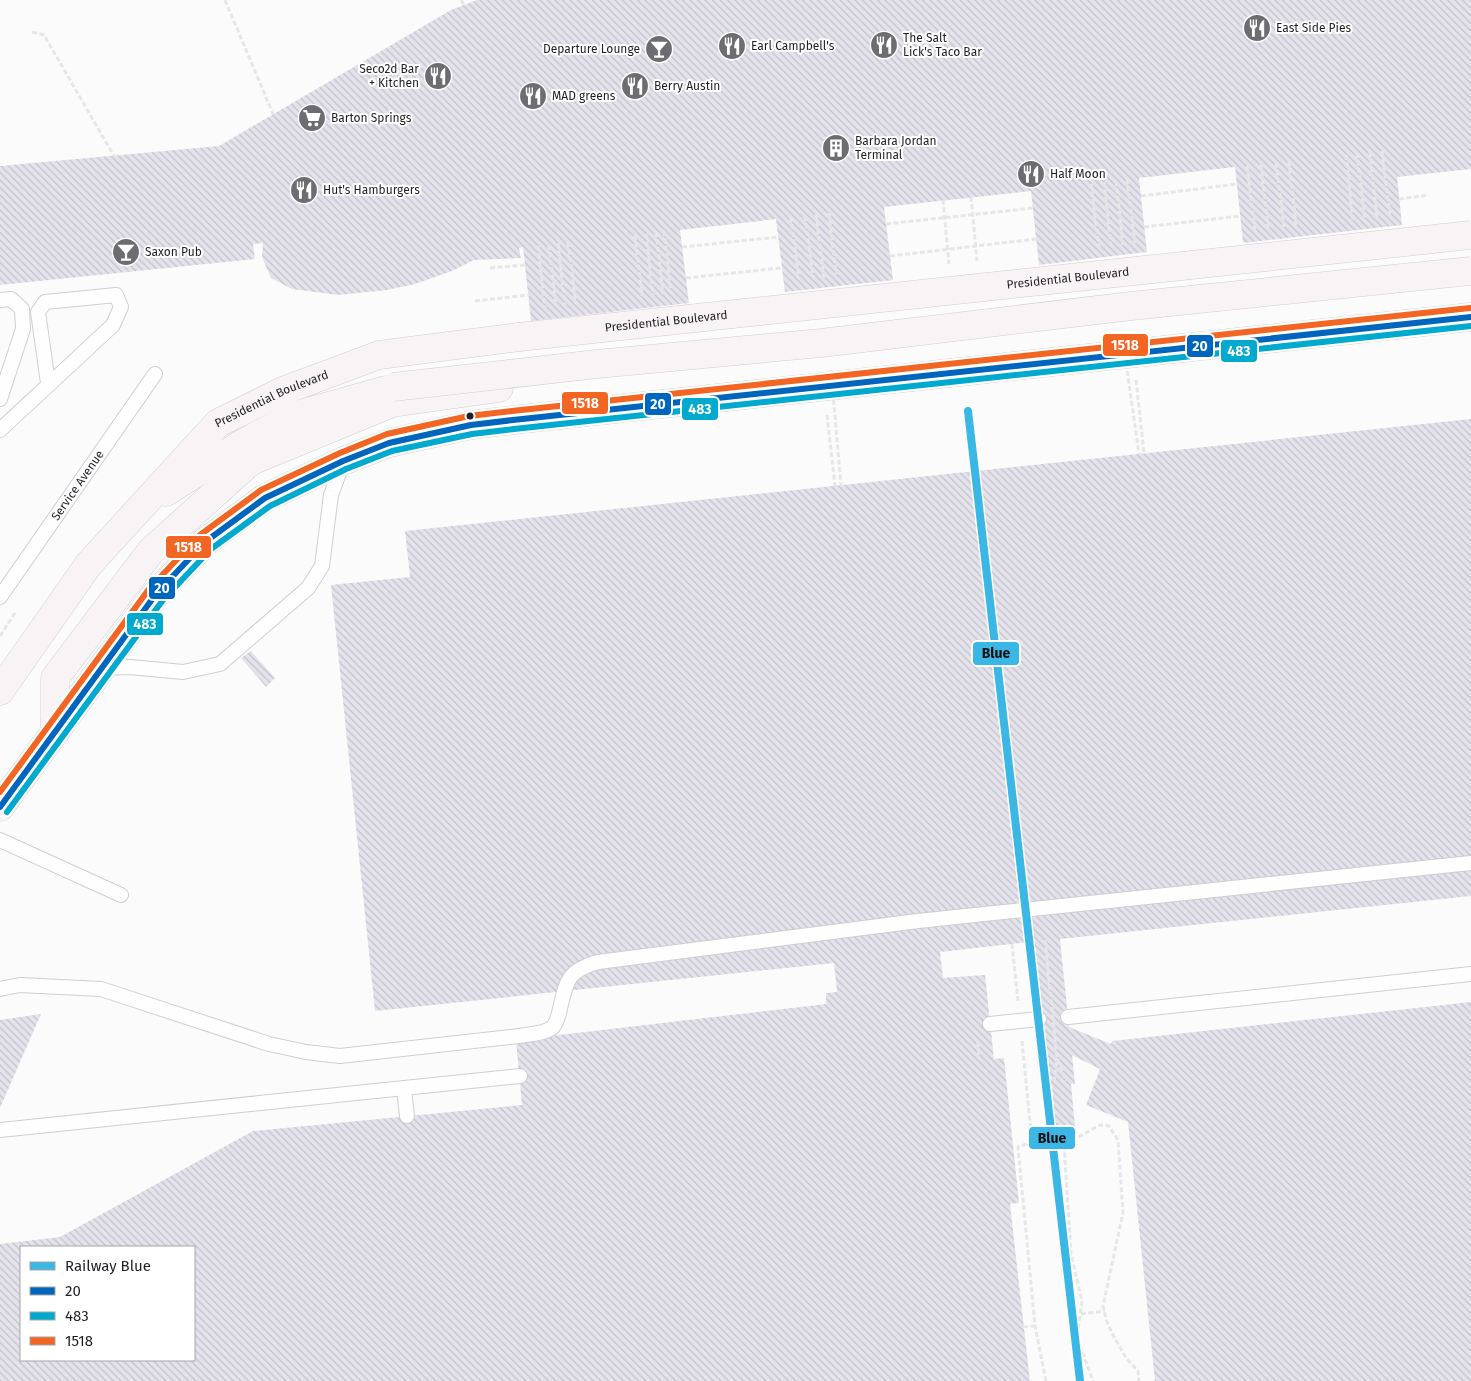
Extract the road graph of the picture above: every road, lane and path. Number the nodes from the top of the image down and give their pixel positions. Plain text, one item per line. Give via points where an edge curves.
1 (225, 0) edge
2 (461, 0) edge
3 (464, 5) dead end
4 (32, 32) dead end
5 (273, 114) dead end
6 (1382, 151) dead end
7 (1357, 153) dead end
8 (114, 156) dead end
9 (1276, 163) dead end
10 (1247, 166) dead end
11 (1127, 179) dead end
12 (1237, 184) dead end
13 (1429, 195) dead end
14 (1140, 196) dead end
15 (1399, 199) dead end
16 (1033, 208) dead end
17 (816, 214) dead end
18 (1240, 216) dead end
19 (791, 217) dead end
20 (886, 224) dead end
21 (1144, 227) dead end
22 (664, 231) dead end
23 (646, 234) dead end
24 (1471, 235) edge
25 (778, 237) dead end
26 (1036, 239) dead end
27 (558, 243) dead end
28 (1380, 244) junction
29 (538, 246) dead end
30 (682, 247) dead end
31 (1287, 254) junction
32 (890, 256) dead end
33 (1258, 257) junction
34 (525, 265) dead end
35 (490, 268) dead end
36 (782, 268) dead end
37 (1138, 270) junction
38 (1471, 271) edge
39 (686, 278) dead end
40 (1471, 281) edge
41 (825, 285) dead end
42 (529, 295) dead end
43 (0, 300) edge
44 (475, 301) dead end
45 (802, 306) junction
46 (1471, 317) edge
47 (665, 321) junction
48 (558, 333) junction
49 (1123, 344) dead end
50 (155, 374) dead end
51 (832, 375) dead end
52 (48, 383) junction
53 (0, 399) edge
54 (0, 430) edge
55 (1139, 454) dead end
56 (343, 461) junction
57 (841, 485) dead end
58 (139, 508) junction
59 (0, 597) edge
60 (102, 668) junction
61 (0, 692) edge
62 (54, 733) junction
63 (0, 807) edge
64 (0, 840) edge
65 (1471, 863) edge
66 (121, 895) dead end
67 (1045, 940) dead end
68 (1471, 974) edge
69 (0, 989) edge
70 (1068, 1016) dead end
71 (1039, 1019) dead end
72 (990, 1024) dead end
73 (1022, 1038) dead end
74 (1058, 1058) junction
75 (520, 1076) dead end
76 (1066, 1081) dead end
77 (1054, 1082) dead end
78 (404, 1089) junction
79 (407, 1116) dead end
80 (0, 1130) edge
81 (1032, 1142) junction
82 (1064, 1145) junction
83 (1018, 1147) junction
84 (1013, 1149) dead end
85 (1105, 1311) junction
86 (1081, 1314) junction
87 (1035, 1326) junction
88 (1023, 1327) dead end
89 (1046, 1381) edge
90 (1093, 1381) edge
91 (1139, 1381) edge

1 - 5 path
2 - 3 path
4 - 8 path via 44,35
6 - 28 path
7 - 28 path
9 - 31 path
10 - 33 path
11 - 37 path
12 - 14 path
13 - 15 path
16 - 20 path
17 - 41 path
18 - 21 path
19 - 45 path
22 - 47 path
23 - 47 path
24 - 28 main road, Presidential Boulevard, bridge
25 - 30 path
26 - 32 path
27 - 48 path
28 - 31 main road, Presidential Boulevard, bridge
29 - 48 path
31 - 33 main road, Presidential Boulevard, bridge
33 - 37 main road, Presidential Boulevard, bridge
34 - 35 path
36 - 39 path
37 - 45 main road, Presidential Boulevard, bridge
38 - 58 main road, bridge via 393,387 293,416
40 - 62 main road via 890,342 539,382 392,403 251,461 151,551 56,678
42 - 44 path
43 - 53 lane via 11,298 22,309 22,329
45 - 47 main road, Presidential Boulevard, bridge
46 - 56 main road via 471,425 389,443
47 - 48 main road, Presidential Boulevard, bridge
48 - 58 main road, Presidential Boulevard, bridge via 379,355 284,390 218,423
49 - 55 path, bridge
50 - 59 lane, Service Avenue
51 - 57 path, bridge
52 - 52 lane via 113,325 121,307 116,295 45,302 38,312
52 - 54 lane
56 - 60 main road via 265,498 205,542 156,594
56 - 60 lane via 331,495 322,566 308,588 220,664 183,672
58 - 61 main road, Presidential Boulevard via 89,564
60 - 62 main road
62 - 63 main road
64 - 66 lane
65 - 69 lane via 918,921 598,962 576,972 563,987 554,1026 546,1030 519,1036 340,1056 269,1044 101,989 20,985
67 - 74 path, bridge
68 - 70 lane
71 - 72 lane
73 - 81 path
74 - 76 path, bridge
74 - 77 path
75 - 78 lane
78 - 79 lane
78 - 80 lane
81 - 82 path via 1046,1146
81 - 83 path
82 - 85 path via 1100,1125 1109,1126 1118,1140 1123,1213
82 - 86 path via 1071,1254 1082,1302
83 - 84 path
83 - 87 path
85 - 86 path
85 - 91 path via 1112,1335 1138,1371
86 - 90 path via 1077,1337
87 - 88 path
87 - 89 path

